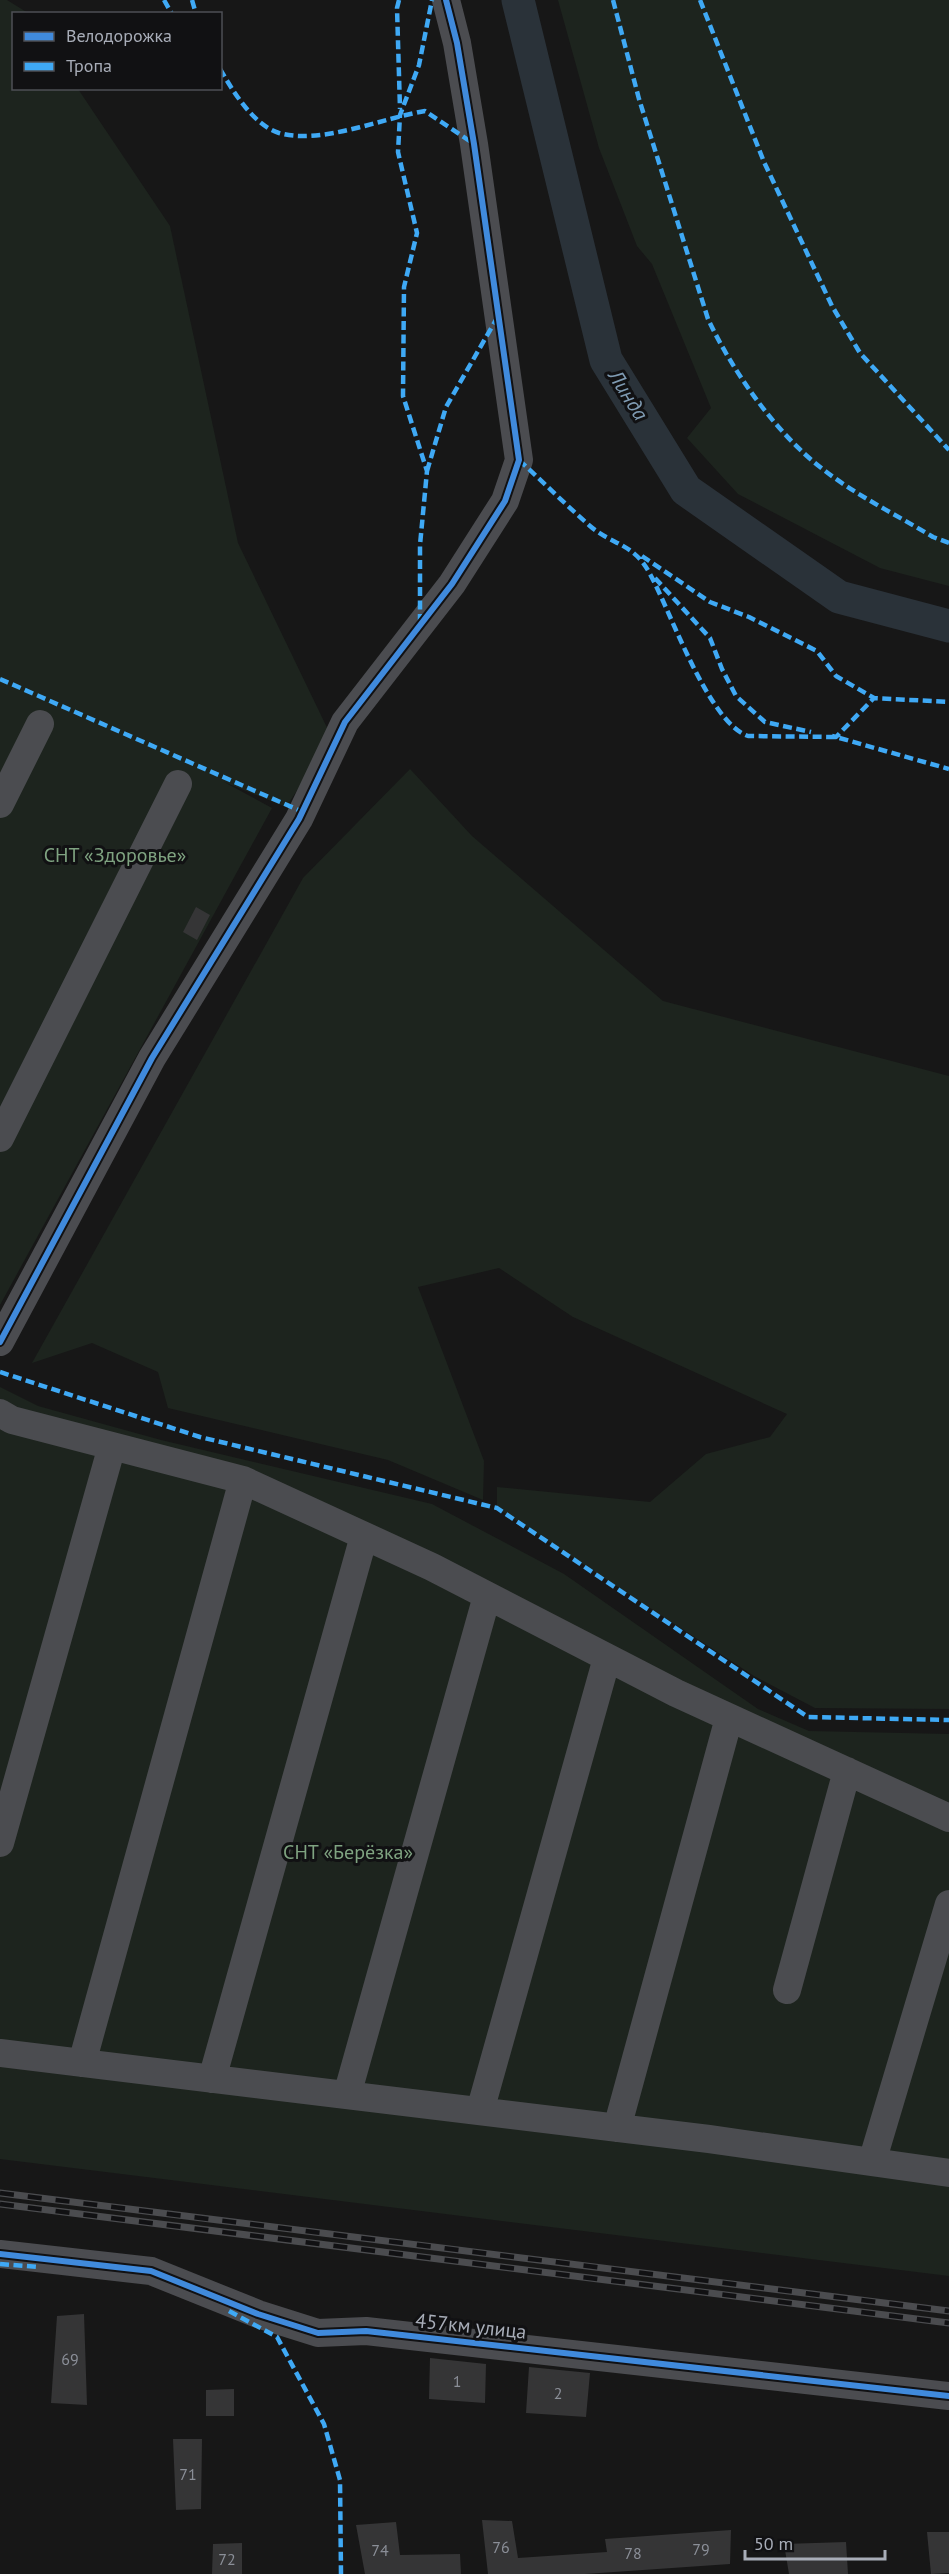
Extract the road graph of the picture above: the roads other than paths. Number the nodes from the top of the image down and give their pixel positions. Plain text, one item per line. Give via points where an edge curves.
1 (446, 0) edge
2 (40, 724) dead end
3 (178, 784) dead end
4 (0, 804) edge
5 (0, 1138) edge
6 (0, 1342) edge
7 (1, 1417) edge
8 (112, 1446) junction
9 (243, 1480) junction
10 (364, 1536) junction
11 (487, 1596) junction
12 (607, 1658) junction
13 (729, 1718) junction
14 (847, 1771) junction
15 (949, 1818) edge
16 (0, 1843) edge
17 (949, 1904) edge
18 (787, 1990) dead end
19 (0, 2053) edge
20 (82, 2063) junction
21 (212, 2079) junction
22 (347, 2095) junction
23 (480, 2111) junction
24 (617, 2128) junction
25 (872, 2162) junction
26 (949, 2173) edge
27 (0, 2254) edge
28 (949, 2396) edge

1 - 6 street via 474,144 519,460 505,501 452,584 345,722 299,819 152,1058
2 - 4 street
3 - 5 street
7 - 8 street
8 - 9 street
8 - 16 street
9 - 10 street
9 - 20 street
10 - 11 street
10 - 21 street
11 - 12 street
11 - 22 street
12 - 13 street
12 - 23 street
13 - 14 street
13 - 24 street
14 - 15 street
14 - 18 street
17 - 25 street
19 - 20 street
20 - 21 street
21 - 22 street
22 - 23 street
23 - 24 street
24 - 25 street
25 - 26 street
27 - 28 street, 457км улица via 151,2271 258,2314 318,2333 366,2331

